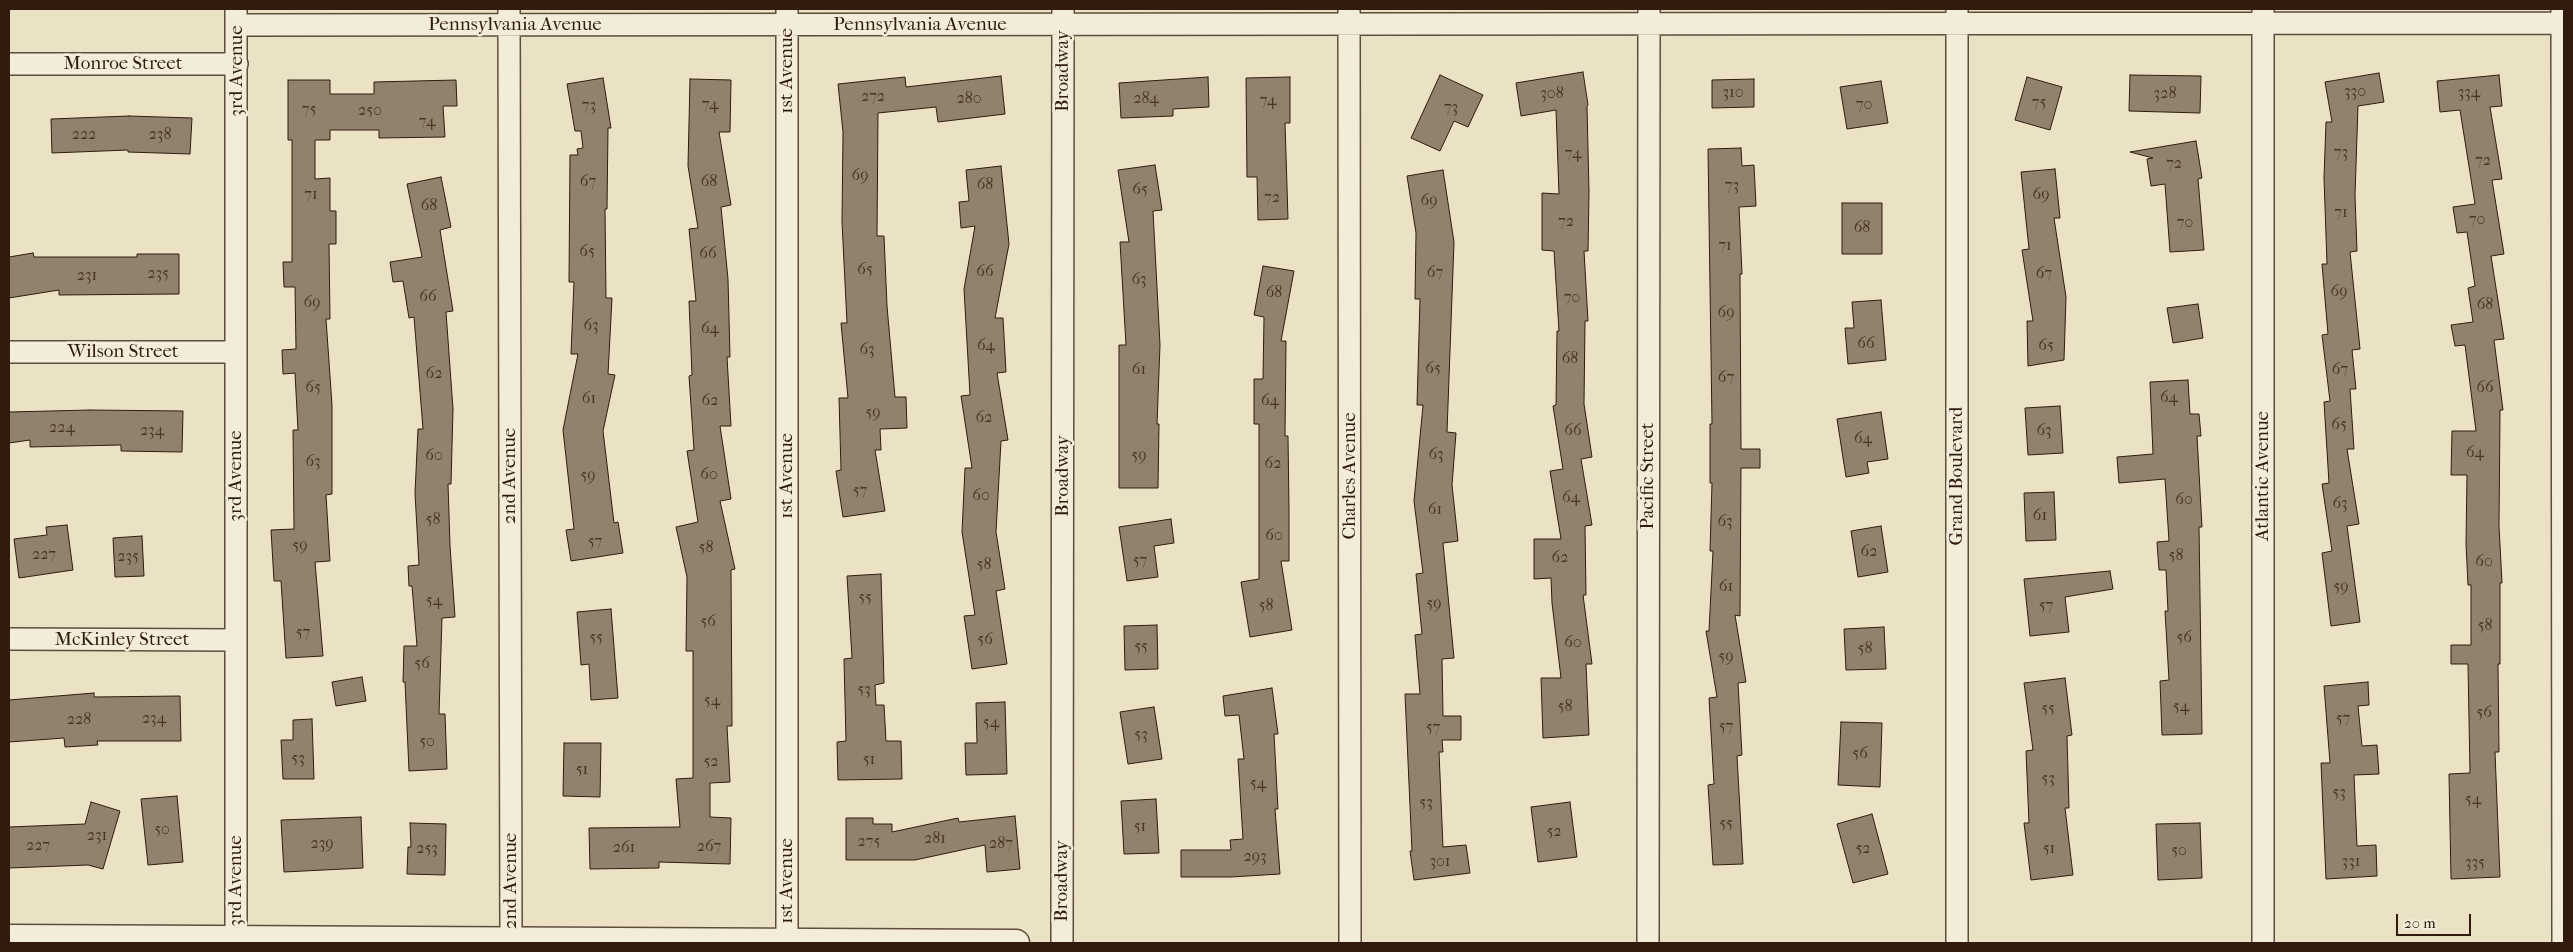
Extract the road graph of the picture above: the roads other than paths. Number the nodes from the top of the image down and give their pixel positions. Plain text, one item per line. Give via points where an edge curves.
1 (1649, 15) edge
2 (1063, 16) edge
3 (1350, 16) edge
4 (1957, 16) edge
5 (2263, 16) edge
6 (236, 17) edge
7 (509, 17) edge
8 (787, 17) edge
9 (2563, 18) edge
10 (9, 64) edge
11 (236, 64) junction
12 (9, 352) edge
13 (236, 352) junction
14 (9, 639) edge
15 (236, 640) junction
16 (9, 938) edge
17 (236, 941) edge
18 (511, 942) edge
19 (787, 943) edge
20 (1016, 943) edge
21 (1062, 943) edge
22 (1350, 943) edge
23 (1648, 943) edge
24 (1957, 943) edge
25 (2263, 943) edge
26 (2563, 943) edge

1 - 3 street, Pennsylvania Avenue
1 - 4 street, Pennsylvania Avenue
1 - 23 street, Pacific Street
2 - 3 street, Pennsylvania Avenue
2 - 8 street, Pennsylvania Avenue
2 - 21 street, Broadway
3 - 22 street, Charles Avenue
4 - 5 street, Pennsylvania Avenue
4 - 24 street, Grand Boulevard
5 - 9 street, Pennsylvania Avenue
5 - 25 street, Atlantic Avenue
6 - 7 street, Pennsylvania Avenue
6 - 11 street, 3rd Avenue
7 - 8 street, Pennsylvania Avenue
7 - 18 street, 2nd Avenue
8 - 19 street, 1st Avenue
9 - 26 street
10 - 11 street, Monroe Street
11 - 13 street, 3rd Avenue
12 - 13 street, Wilson Street
13 - 15 street, 3rd Avenue
14 - 15 street, McKinley Street
15 - 17 street, 3rd Avenue
16 - 17 street
17 - 18 street
18 - 19 street
19 - 20 street

